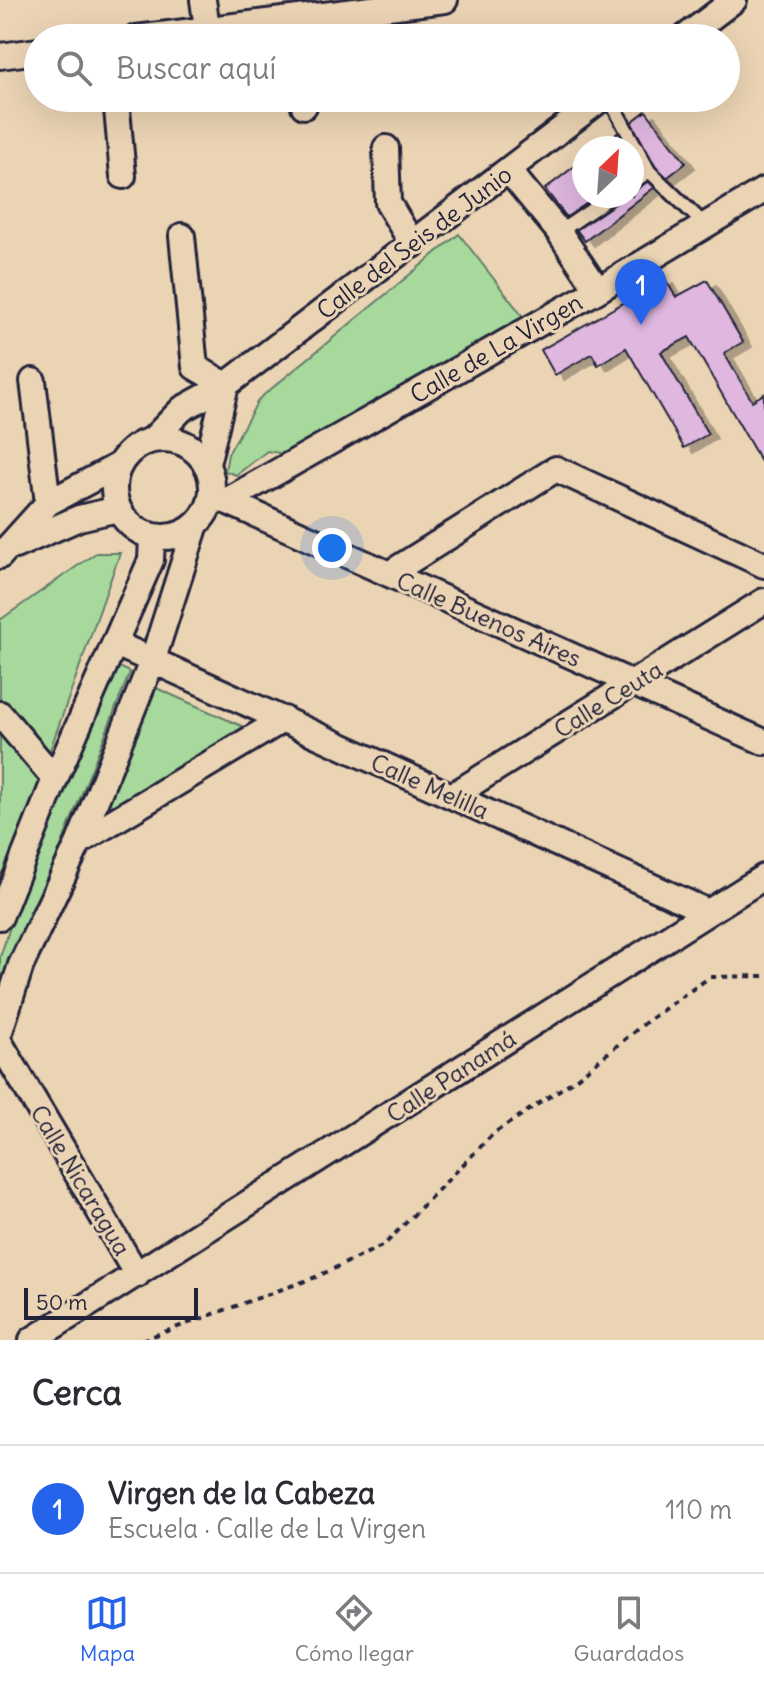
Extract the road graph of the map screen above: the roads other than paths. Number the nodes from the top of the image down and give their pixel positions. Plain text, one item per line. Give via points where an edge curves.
1 (203, 0) edge
2 (445, 0) edge
3 (734, 0) edge
4 (288, 19) edge
5 (206, 24) edge
6 (243, 24) edge
7 (702, 24) edge
8 (24, 53) edge
9 (0, 56) edge
10 (117, 112) edge
11 (584, 112) edge
12 (617, 112) edge
13 (386, 148) dead end
14 (509, 171) junction
15 (649, 171) junction
16 (644, 175) edge
17 (123, 176) dead end
18 (764, 190) edge
19 (594, 208) edge
20 (706, 226) junction
21 (559, 232) junction
22 (182, 236) dead end
23 (413, 245) junction
24 (598, 290) junction
25 (33, 381) dead end
26 (226, 385) junction
27 (152, 440) junction
28 (207, 464) junction
29 (119, 465) junction
30 (219, 500) junction
31 (48, 503) junction
32 (118, 509) junction
33 (195, 527) junction
34 (152, 537) junction
35 (4, 552) edge
36 (764, 565) edge
37 (389, 574) junction
38 (764, 601) edge
39 (116, 644) junction
40 (153, 659) junction
41 (633, 684) junction
42 (0, 714) edge
43 (284, 719) junction
44 (764, 742) edge
45 (55, 779) junction
46 (452, 796) junction
47 (79, 842) junction
48 (764, 877) edge
49 (708, 912) junction
50 (0, 917) edge
51 (0, 1031) edge
52 (0, 1043) edge
53 (137, 1275) junction
54 (32, 1340) edge

1 - 5 street
2 - 4 street
3 - 7 street
4 - 6 street
8 - 9 street
10 - 17 street
11 - 14 street, Calle del Seis de Junio
12 - 15 lane
13 - 23 street via 388,203
14 - 21 street
14 - 23 street, Calle del Seis de Junio
15 - 16 lane
15 - 20 lane
18 - 20 street, Calle de La Virgen
19 - 21 lane
20 - 24 street, Calle de La Virgen
21 - 24 street
22 - 26 street via 195,367
23 - 26 street, Calle del Seis de Junio
24 - 30 street, Calle de La Virgen
25 - 31 street
26 - 27 street, Calle del Seis de Junio via 182,409
26 - 28 street
27 - 28 street via 184,443
27 - 29 street
28 - 30 street
29 - 31 street
29 - 32 street via 114,480
30 - 33 street
30 - 37 street, Calle Buenos Aires
31 - 35 street
32 - 34 street via 126,521
32 - 35 street via 79,518
33 - 34 street
33 - 40 street
34 - 39 street via 151,560
36 - 37 street via 556,469
37 - 41 street, Calle Buenos Aires
38 - 41 street, Calle Ceuta
39 - 40 street, Calle Melilla
39 - 45 street
40 - 43 street, Calle Melilla
40 - 47 street
41 - 44 street, Calle Buenos Aires
41 - 46 street, Calle Ceuta
42 - 45 street
43 - 46 street, Calle Melilla
43 - 47 street
45 - 50 street
46 - 49 street, Calle Melilla
47 - 51 street via 21,965
48 - 49 street, Calle Panamá
49 - 53 street, Calle Panamá
52 - 53 street, Calle Nicaragua
53 - 54 street, Calle Panamá

